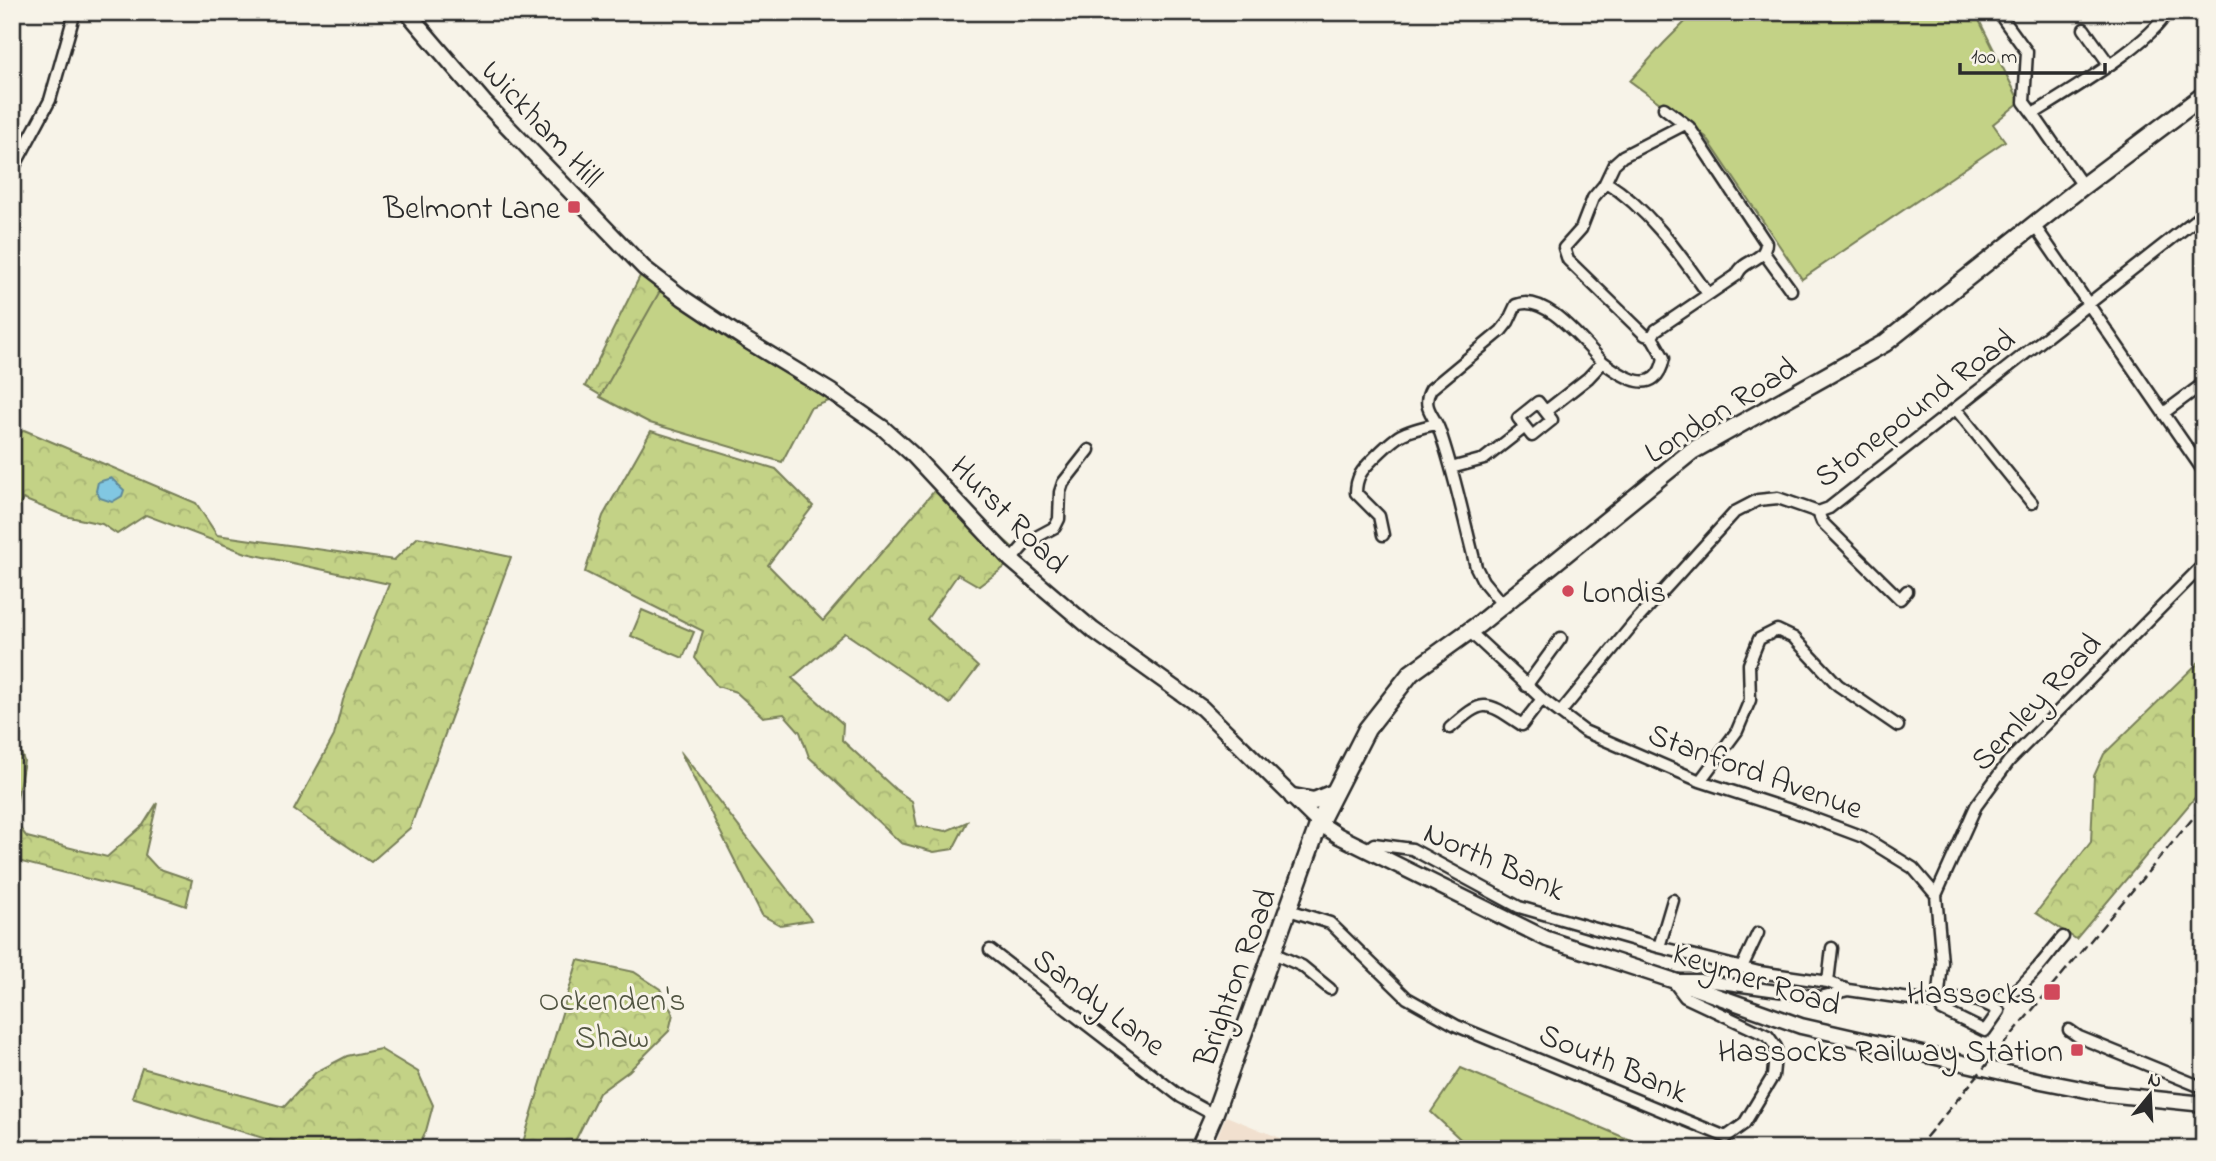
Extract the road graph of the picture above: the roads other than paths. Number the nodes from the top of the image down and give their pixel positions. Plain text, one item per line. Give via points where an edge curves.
1 (75, 12) edge
2 (407, 12) edge
3 (2003, 12) edge
4 (2167, 12) edge
5 (2084, 29) dead end
6 (2109, 64) junction
7 (2204, 94) edge
8 (1664, 108) dead end
9 (2033, 114) junction
10 (1685, 124) junction
11 (12, 171) edge
12 (1606, 182) junction
13 (2083, 186) junction
14 (2204, 213) edge
15 (2034, 225) junction
16 (1764, 253) junction
17 (644, 268) joint
18 (1791, 290) dead end
19 (1707, 294) junction
20 (2090, 304) junction
21 (1651, 337) junction
22 (1603, 362) junction
23 (2204, 383) edge
24 (1956, 409) junction
25 (1546, 411) junction
26 (2165, 412) junction
27 (1436, 424) junction
28 (1525, 427) junction
29 (1089, 450) dead end
30 (1451, 468) junction
31 (2204, 472) edge
32 (2032, 503) dead end
33 (1818, 512) junction
34 (1383, 535) dead end
35 (1011, 560) junction
36 (2204, 565) edge
37 (1907, 591) dead end
38 (1502, 604) junction
39 (1469, 631) junction
40 (1562, 638) dead end
41 (1526, 686) junction
42 (1542, 699) junction
43 (1560, 713) junction
44 (1898, 726) dead end
45 (1450, 728) dead end
46 (1700, 781) junction
47 (1333, 793) junction
48 (1293, 797) junction
49 (1319, 823) junction
50 (1366, 850) junction
51 (1936, 895) junction
52 (1672, 900) dead end
53 (1289, 910) junction
54 (1758, 933) dead end
55 (2063, 937) dead end
56 (1658, 947) junction
57 (1832, 948) dead end
58 (990, 950) dead end
59 (1273, 953) junction
60 (1742, 967) junction
61 (1672, 980) junction
62 (1828, 982) junction
63 (1330, 989) dead end
64 (1848, 990) junction
65 (1984, 1002) junction
66 (1938, 1003) junction
67 (2069, 1030) dead end
68 (2204, 1088) edge
69 (2204, 1104) edge
70 (1214, 1115) junction
71 (1199, 1149) edge

1 - 11 street via 50,100
2 - 17 main road, Wickham Hill via 484,102
3 - 9 street via 2003,19 2027,52 2024,102
4 - 6 street via 2155,29
5 - 6 street
6 - 9 street
7 - 13 main road, London Road
8 - 10 street
9 - 13 street
10 - 12 street via 1623,156
10 - 16 street via 1766,243
12 - 19 street via 1637,205
12 - 21 street via 1565,253 1573,266
13 - 15 main road, London Road
14 - 20 street, Stonepound Road
15 - 20 street
15 - 38 main road, London Road via 1885,343 1692,451
16 - 18 street
16 - 19 street
17 - 35 main road, Hurst Road via 883,428
19 - 21 street
20 - 24 street, Stonepound Road
20 - 26 street
21 - 22 street via 1664,358 1662,368 1648,380 1625,378
22 - 25 street
22 - 27 street via 1555,313 1520,302 1500,331 1431,389 1426,404
23 - 26 street
24 - 32 street
24 - 33 street, Stonepound Road
25 - 28 street via 1552,420 1532,436
25 - 28 street via 1538,402 1518,418
26 - 31 street
27 - 30 street
27 - 34 street via 1394,438 1359,475 1356,493 1379,516
28 - 30 street via 1484,459
29 - 35 street via 1063,483 1055,527 1027,542
30 - 38 street via 1476,567
33 - 37 street via 1822,522 1900,599
33 - 43 street, Stonepound Road via 1778,498 1758,500 1735,512
35 - 48 main road, Hurst Road via 1093,630 1202,708
36 - 51 street, Semley Road via 2009,761 1976,806
38 - 39 main road, London Road
39 - 41 street, Stanford Avenue
39 - 47 main road, London Road via 1411,673 1367,729
40 - 41 street
41 - 42 street, Stanford Avenue
42 - 43 street, Stanford Avenue
42 - 45 street via 1522,725 1485,705 1474,708
43 - 46 street, Stanford Avenue via 1584,731
44 - 46 street via 1838,685 1794,638 1777,630 1759,639 1749,664 1750,700 1737,731
46 - 51 street, Stanford Avenue via 1863,837 1913,869
47 - 48 main road via 1314,800
47 - 49 main road, London Road
48 - 49 main road, Hurst Road
49 - 50 main road, Keymer Road
49 - 53 main road, Brighton Road
50 - 56 street, North Bank via 1374,844 1412,849 1519,907
50 - 61 main road, Keymer Road via 1547,939
51 - 66 street via 1942,963
52 - 56 street
53 - 59 main road, Brighton Road
53 - 61 street, South Bank via 1330,923 1407,998 1457,1026 1726,1137 1744,1124 1773,1076 1776,1047 1768,1036 1685,997
54 - 60 street
55 - 65 street via 2017,990 1996,1002
56 - 60 street, North Bank
57 - 62 street
58 - 70 street, Sandy Lane via 1181,1097
59 - 63 street via 1302,966
59 - 70 main road, Brighton Road
60 - 62 street, North Bank
61 - 64 street via 1820,997
61 - 69 main road, Keymer Road via 1801,1026 2041,1082
62 - 64 street, North Bank
64 - 66 street
65 - 66 street via 1949,997
65 - 66 street via 1998,1011 1985,1031 1942,1010
67 - 68 street
70 - 71 main road, Brighton Road

